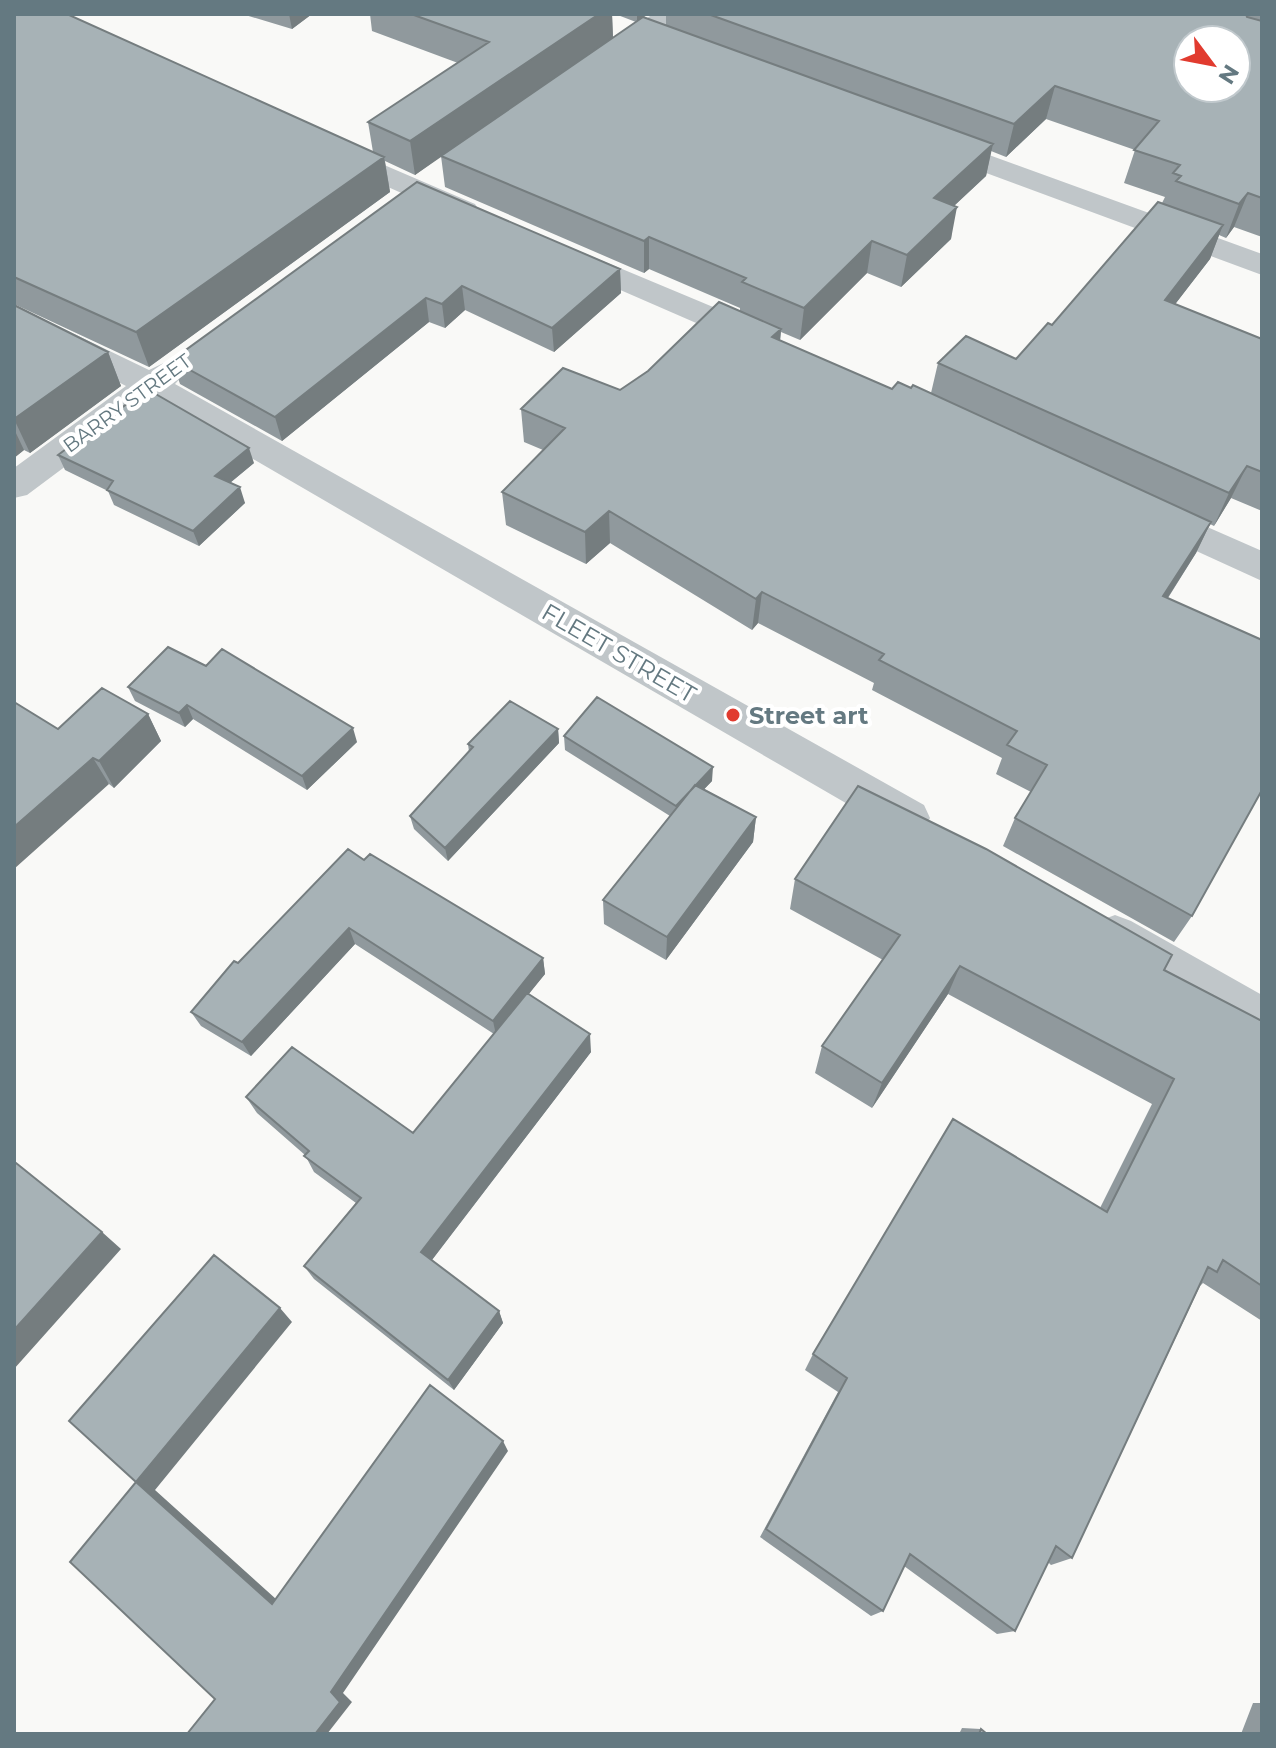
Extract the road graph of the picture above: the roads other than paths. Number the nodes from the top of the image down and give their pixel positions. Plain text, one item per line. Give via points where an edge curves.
1 (670, 14) edge
2 (611, 25) dead end
3 (641, 35) junction
4 (670, 46) edge
5 (591, 70) edge
6 (908, 134) edge
7 (303, 138) edge
8 (490, 222) edge
9 (534, 241) edge
10 (1262, 265) edge
11 (14, 315) edge
12 (782, 348) edge
13 (196, 352) edge
14 (151, 385) junction
15 (14, 486) edge
16 (1117, 499) edge
17 (1262, 567) edge
18 (946, 839) edge
19 (1084, 918) edge
20 (1262, 1019) edge

1 - 3 street
2 - 3 street
3 - 4 street
3 - 5 street
6 - 10 street
7 - 8 street
9 - 12 street
11 - 14 street, FLEET STREET
13 - 14 street, BARRY STREET
14 - 15 street, BARRY STREET
14 - 18 street, FLEET STREET
16 - 17 street
19 - 20 street

